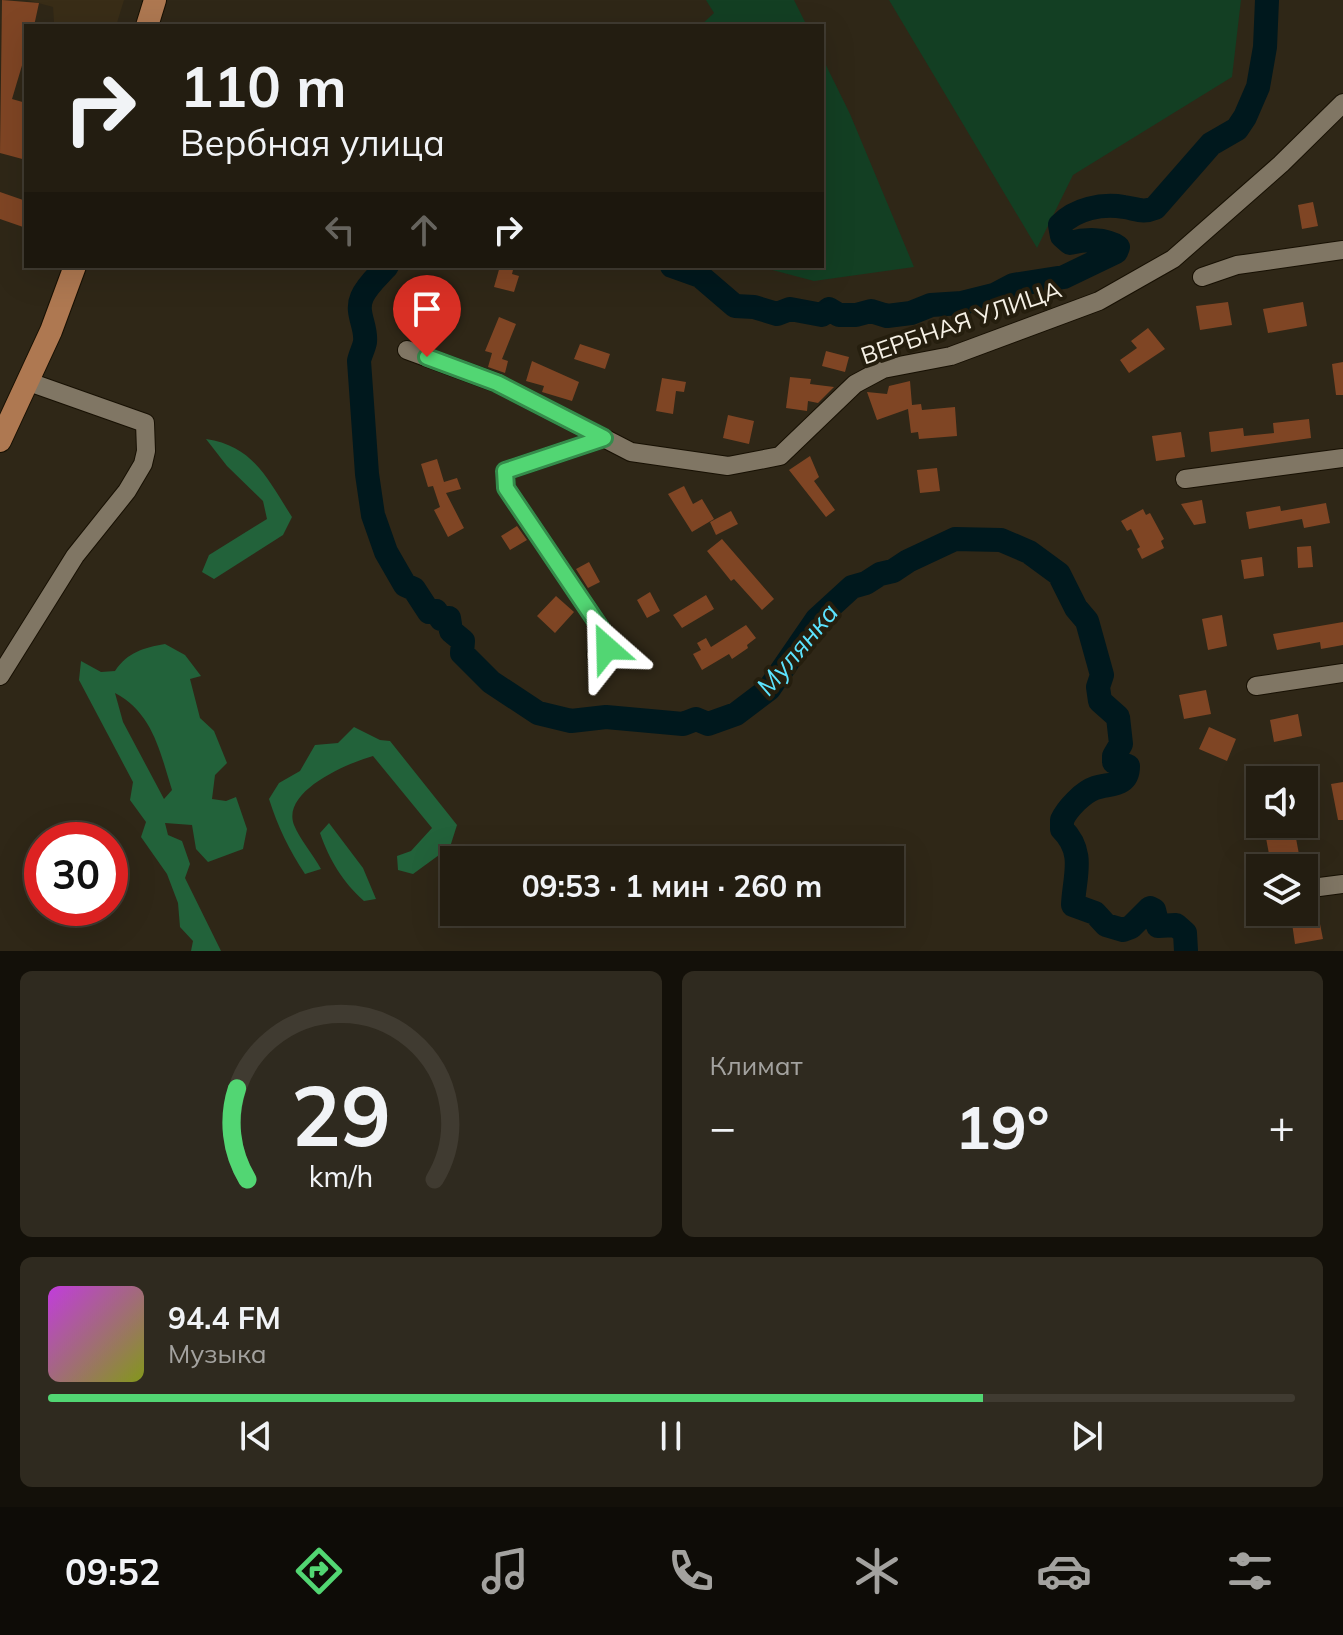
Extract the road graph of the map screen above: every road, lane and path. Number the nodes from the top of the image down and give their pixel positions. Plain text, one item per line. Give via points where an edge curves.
1 (155, 0) edge
2 (148, 24) edge
3 (1343, 103) edge
4 (1343, 250) edge
5 (74, 268) edge
6 (1202, 277) dead end
7 (407, 350) dead end
8 (29, 382) junction
9 (604, 438) junction
10 (0, 441) edge
11 (1343, 458) edge
12 (1185, 479) dead end
13 (596, 655) dead end
14 (1343, 673) edge
15 (0, 676) edge
16 (1256, 686) dead end
17 (1343, 884) edge
18 (1318, 887) edge

1 - 2 main road
3 - 9 street, ВЕРБНАЯ УЛИЦА via 1173,259 1099,301 951,356 883,369 855,384 780,456 728,466 631,452
4 - 6 street via 1237,265
5 - 8 main road
7 - 9 street, ВЕРБНАЯ УЛИЦА via 497,383
8 - 10 main road
8 - 15 street via 145,423 146,451 127,491 75,556
9 - 13 street via 505,471 506,488 608,639 609,646
11 - 12 street
14 - 16 street
17 - 18 street

